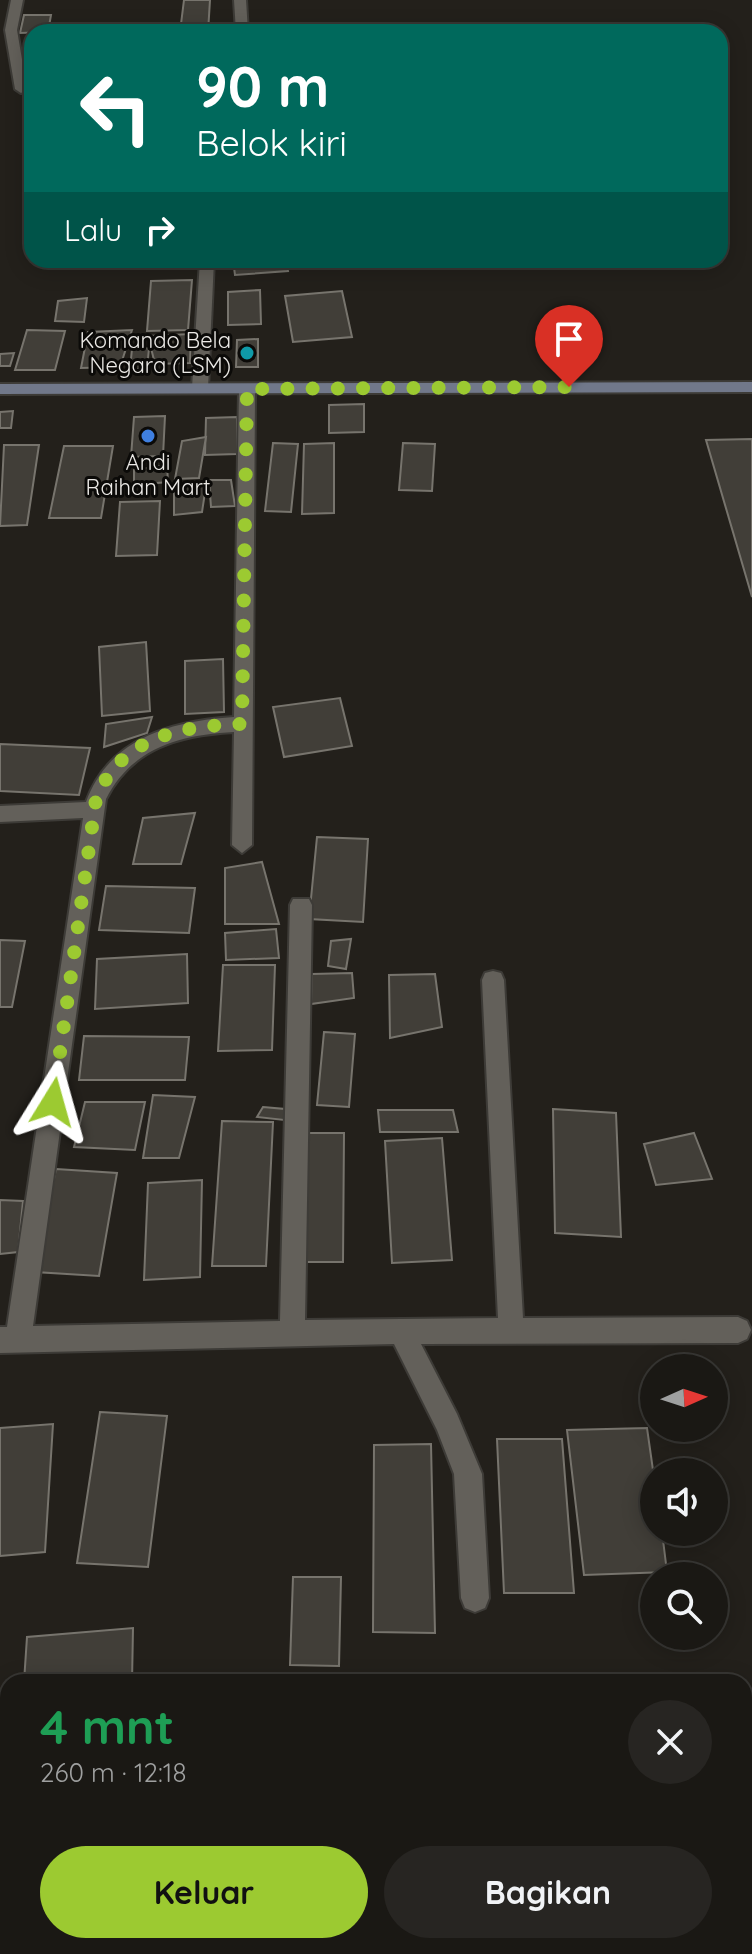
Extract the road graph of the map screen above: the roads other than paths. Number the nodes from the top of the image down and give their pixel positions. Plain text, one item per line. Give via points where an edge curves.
1 (17, 0) edge
2 (240, 0) edge
3 (242, 24) edge
4 (21, 89) dead end
5 (207, 268) edge
6 (752, 387) edge
7 (200, 388) junction
8 (0, 389) edge
9 (247, 389) junction
10 (242, 724) junction
11 (95, 809) junction
12 (0, 814) edge
13 (242, 845) dead end
14 (301, 905) dead end
15 (493, 980) dead end
16 (738, 1330) dead end
17 (401, 1331) junction
18 (511, 1331) junction
19 (292, 1336) junction
20 (9, 1340) edge
21 (475, 1598) dead end

1 - 4 street via 11,30
2 - 3 street
5 - 7 street
6 - 9 main road
7 - 8 main road
7 - 9 main road
9 - 10 street
10 - 11 street via 192,727 149,741 110,771
10 - 13 street
11 - 12 street
11 - 20 street
14 - 19 street
15 - 18 street
16 - 18 street
17 - 18 street
17 - 19 street
17 - 21 street via 468,1474
19 - 20 street

